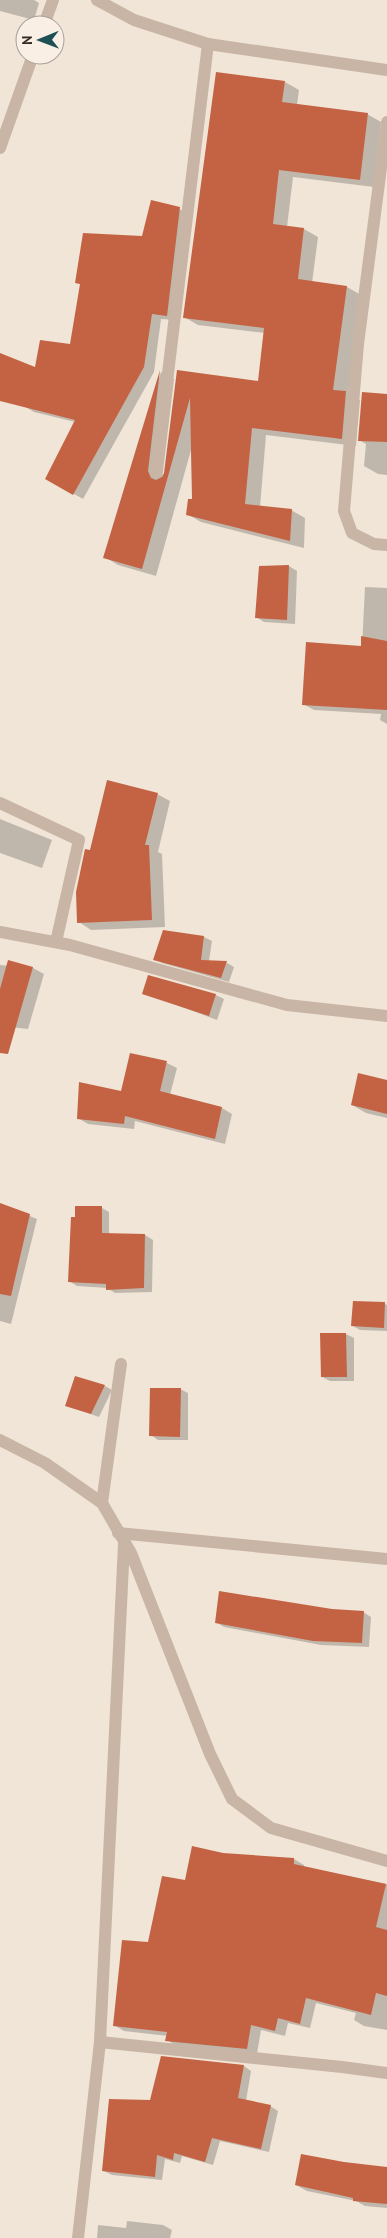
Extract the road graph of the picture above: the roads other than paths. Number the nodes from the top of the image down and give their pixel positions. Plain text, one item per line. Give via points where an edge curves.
1 (53, 0) edge
2 (97, 0) edge
3 (48, 15) edge
4 (208, 44) junction
5 (29, 65) edge
6 (387, 70) edge
7 (387, 122) edge
8 (0, 148) edge
9 (156, 472) dead end
10 (387, 545) edge
11 (0, 802) edge
12 (0, 932) edge
13 (56, 942) junction
14 (387, 1016) edge
15 (121, 1364) dead end
16 (0, 1440) edge
17 (102, 1503) junction
18 (118, 1532) junction
19 (124, 1544) junction
20 (387, 1558) edge
21 (387, 1862) edge
22 (100, 2042) junction
23 (387, 2074) edge
24 (78, 2238) edge

1 - 3 street
2 - 4 street via 134,20
4 - 6 street
4 - 9 street
5 - 8 street
7 - 10 street via 358,344 344,511 352,533 374,544
11 - 13 street via 79,840
12 - 13 street
13 - 14 street via 287,1005
15 - 17 street
16 - 17 street via 44,1463
17 - 18 street
18 - 19 street
18 - 20 street
19 - 21 street via 168,1644 210,1754 232,1799 271,1828
19 - 22 street
22 - 23 street
22 - 24 street

